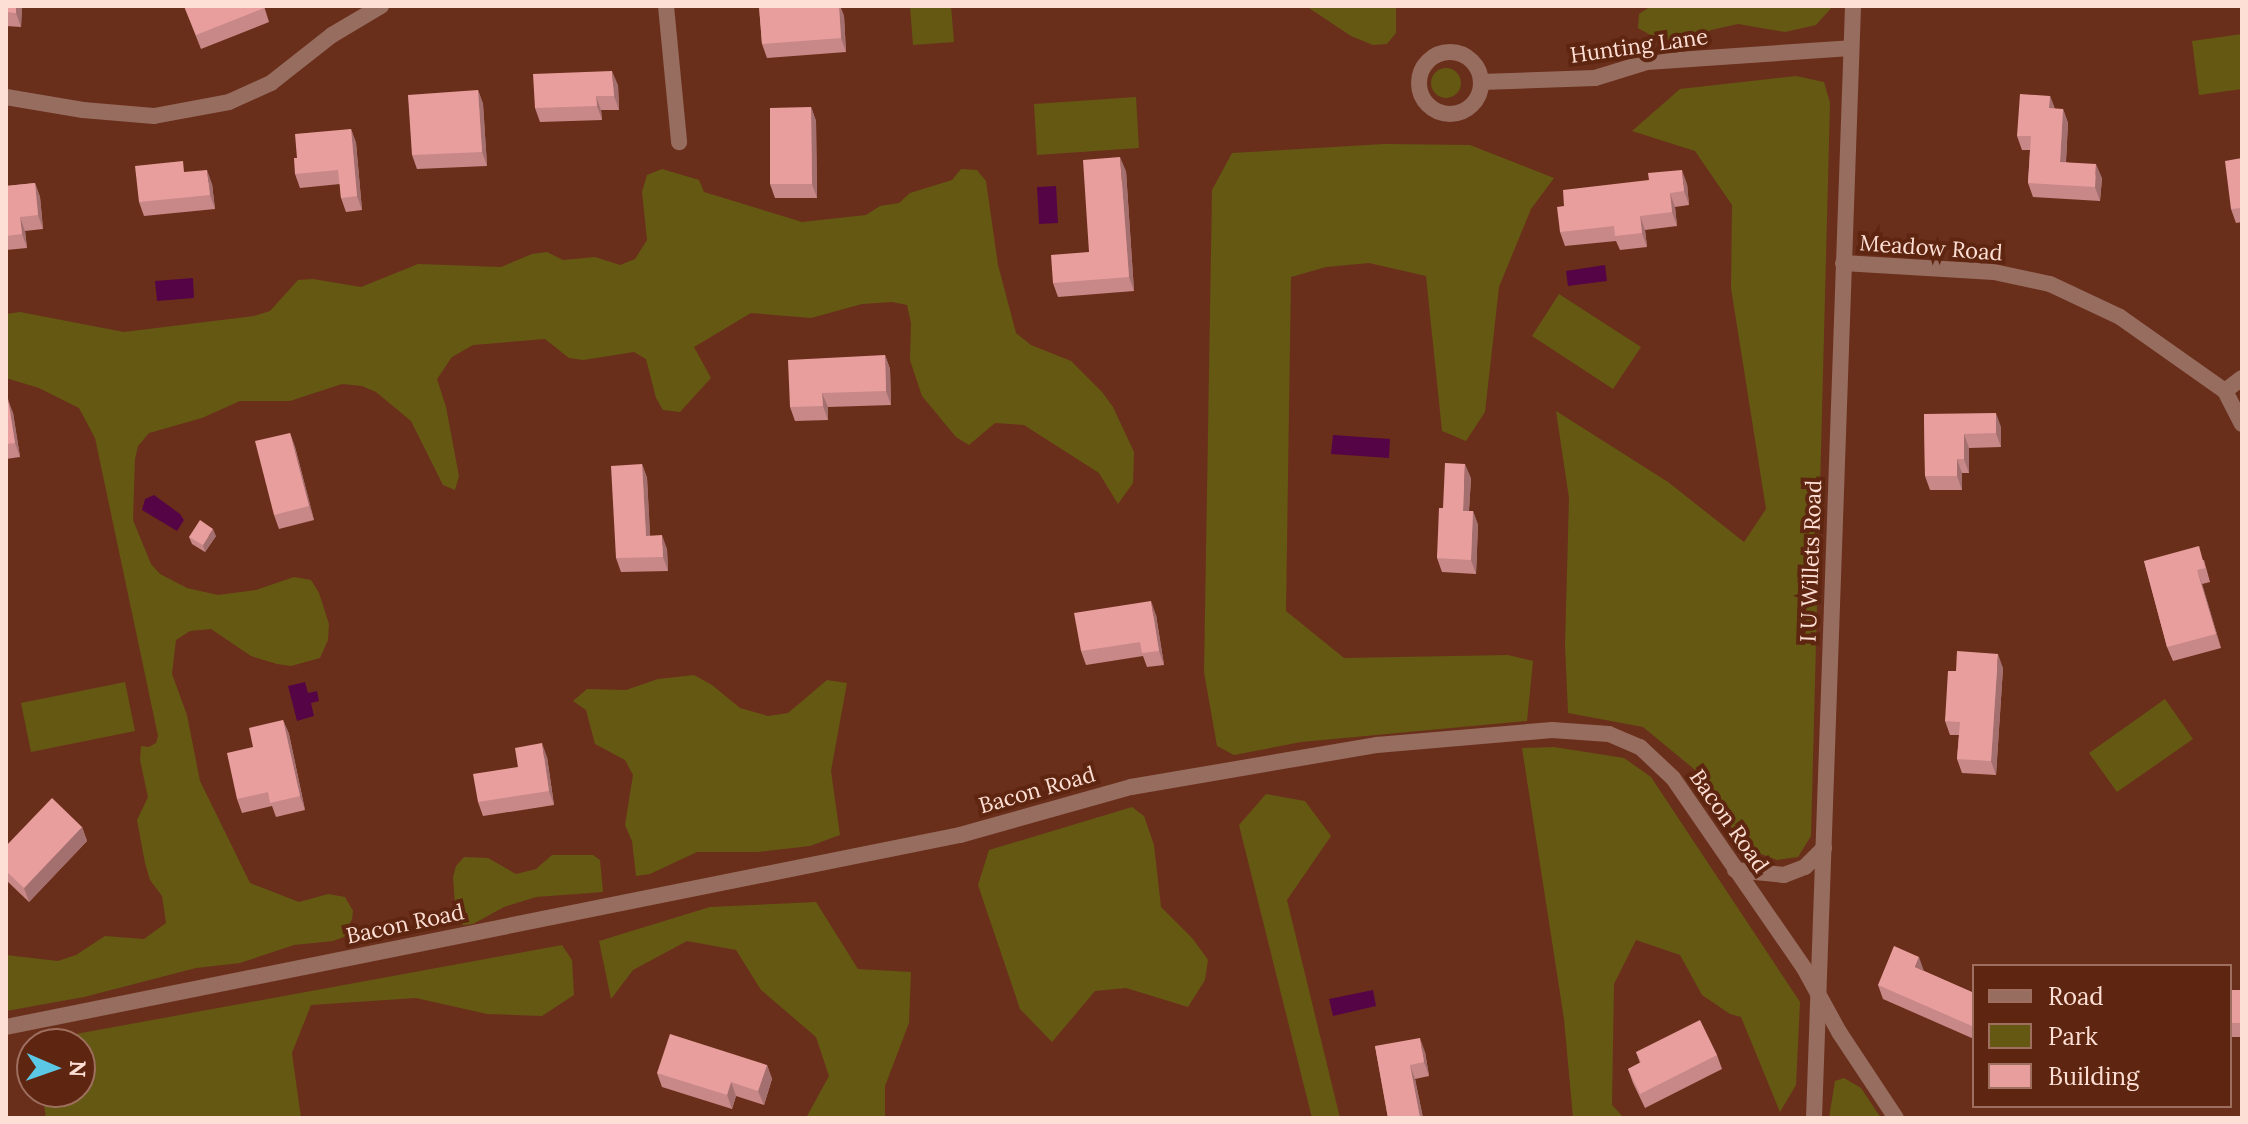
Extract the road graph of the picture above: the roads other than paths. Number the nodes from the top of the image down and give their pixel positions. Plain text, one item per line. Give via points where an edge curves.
1 (381, 6) edge
2 (666, 6) edge
3 (1853, 6) edge
4 (1851, 48) junction
5 (1481, 82) dead end
6 (6, 97) edge
7 (679, 142) dead end
8 (1843, 263) junction
9 (2242, 378) edge
10 (2225, 391) junction
11 (2242, 424) edge
12 (1824, 848) junction
13 (1735, 870) junction
14 (1819, 998) junction
15 (6, 1027) edge
16 (1814, 1118) edge
17 (1896, 1118) edge

1 - 6 street via 332,35 271,83 217,105 141,115
2 - 7 street
3 - 4 street, I U Willets Road
4 - 5 street, Hunting Lane via 1647,62 1595,78
4 - 8 street, I U Willets Road
8 - 10 street, Meadow Road via 1994,272 2050,284 2120,317
8 - 12 street, I U Willets Road
9 - 10 street
10 - 11 street, Meadow Road
12 - 13 street via 1805,867 1784,875
12 - 14 street, I U Willets Road
13 - 14 street, Bacon Road
13 - 15 street, Bacon Road via 1673,778 1640,747 1609,734 1552,730 1431,739 1131,787 960,835
14 - 16 street, I U Willets Road
14 - 17 street, Bacon Road

